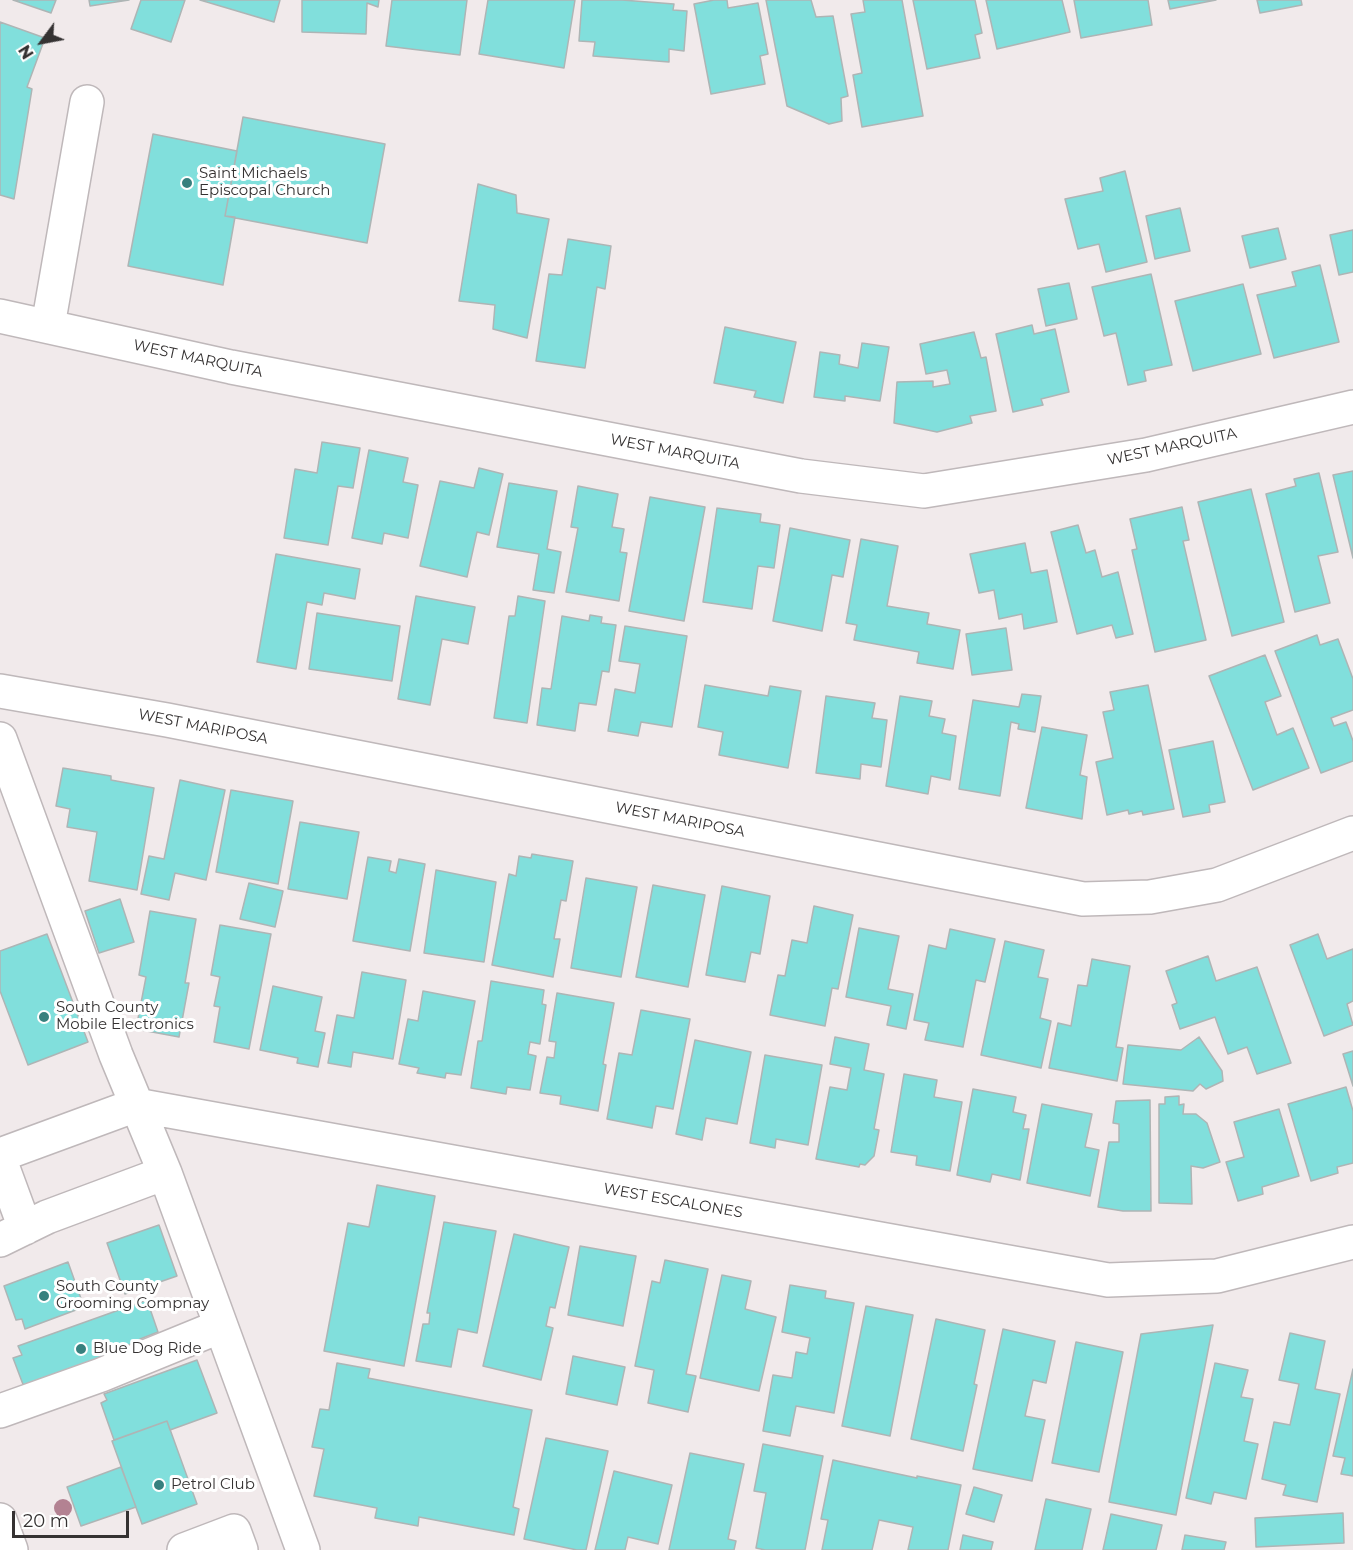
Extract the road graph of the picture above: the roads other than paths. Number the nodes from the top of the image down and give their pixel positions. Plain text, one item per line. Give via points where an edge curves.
1 (87, 102) dead end
2 (0, 316) edge
3 (48, 326) junction
4 (1353, 407) edge
5 (0, 691) edge
6 (0, 739) edge
7 (1353, 833) edge
8 (136, 1105) junction
9 (0, 1155) edge
10 (0, 1160) edge
11 (165, 1173) junction
12 (13, 1234) edge
13 (1353, 1242) edge
14 (221, 1326) junction
15 (0, 1411) edge
16 (0, 1520) edge
17 (11, 1550) edge
18 (184, 1550) edge
19 (241, 1550) edge
20 (303, 1550) edge

1 - 3 street
2 - 3 street, WEST MARQUITA
3 - 4 street, WEST MARQUITA via 231,367 801,476 924,491 1146,455
5 - 7 street, WEST MARIPOSA via 179,722 1083,899 1150,897 1218,885
6 - 8 street
8 - 9 street
8 - 11 street
8 - 13 street, WEST ESCALONES via 1108,1280 1217,1276
10 - 12 street
11 - 12 street via 47,1217
11 - 14 street
14 - 15 street
14 - 20 street
16 - 17 street
18 - 19 street via 234,1531

